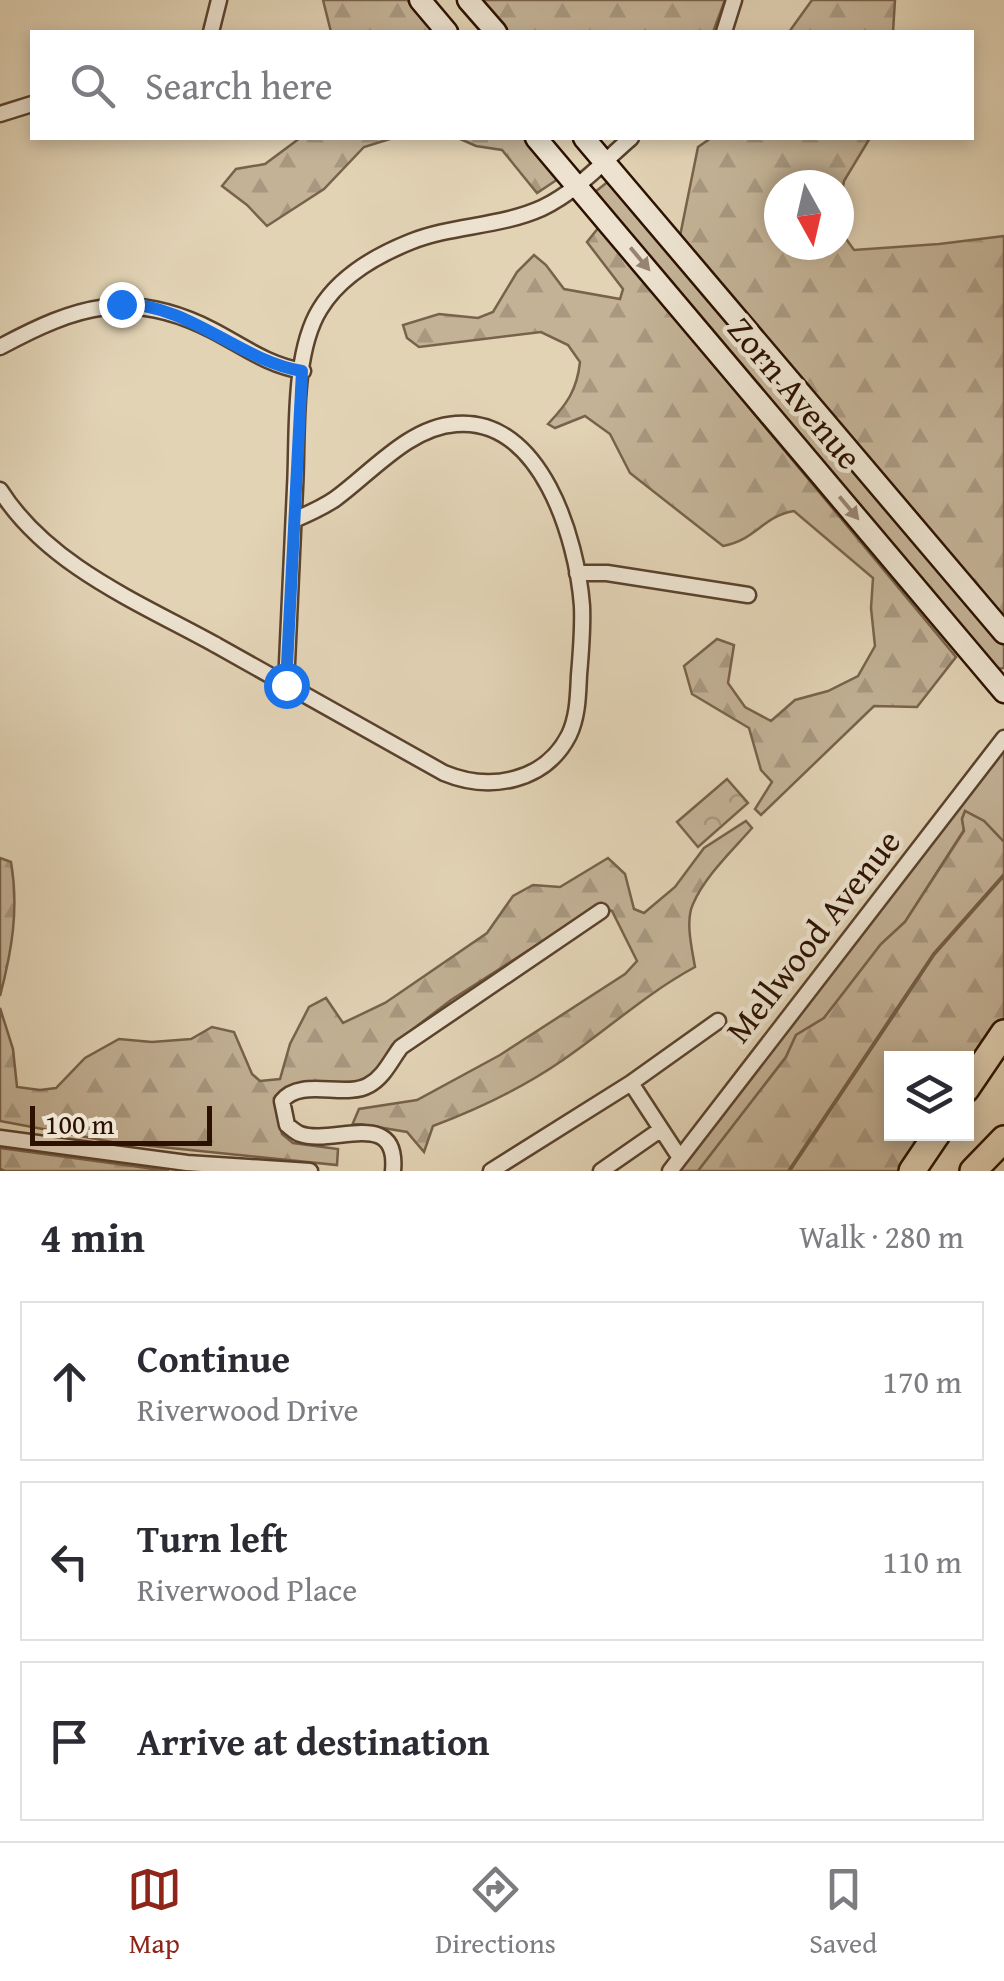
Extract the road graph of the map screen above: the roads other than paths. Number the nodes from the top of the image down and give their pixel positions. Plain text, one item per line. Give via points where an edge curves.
1 (219, 0) edge
2 (420, 0) edge
3 (468, 0) edge
4 (734, 0) edge
5 (211, 30) edge
6 (446, 30) edge
7 (494, 30) edge
8 (725, 30) edge
9 (30, 105) edge
10 (0, 114) edge
11 (538, 140) edge
12 (586, 140) edge
13 (629, 140) edge
14 (604, 162) junction
15 (577, 185) junction
16 (0, 347) edge
17 (302, 371) junction
18 (0, 490) edge
19 (294, 520) junction
20 (577, 572) junction
21 (748, 595) dead end
22 (1004, 633) edge
23 (286, 685) junction
24 (1002, 686) edge
25 (1004, 738) edge
26 (601, 911) dead end
27 (718, 1021) dead end
28 (1004, 1033) edge
29 (974, 1077) edge
30 (631, 1083) junction
31 (660, 1130) junction
32 (0, 1138) edge
33 (1004, 1139) edge
34 (932, 1141) edge
35 (680, 1158) junction
36 (494, 1170) edge
37 (310, 1171) edge
38 (393, 1171) edge
39 (601, 1171) edge
40 (670, 1171) edge
41 (912, 1171) edge
42 (973, 1171) edge

1 - 5 street
2 - 6 main road
3 - 7 main road
4 - 8 street
9 - 10 street
11 - 15 main road, Zorn Avenue
12 - 14 main road, Zorn Avenue
13 - 14 street
14 - 15 street
14 - 22 main road, Zorn Avenue
15 - 17 street via 531,212 414,240 367,262 319,310
15 -> 24 main road, Zorn Avenue
16 - 17 street via 64,315 130,304 175,314 276,366
17 - 19 street
18 - 23 street via 64,558
19 - 20 street via 331,502 425,432 481,425 516,441 536,464
19 - 23 street
20 - 21 street
20 - 23 street via 582,607 574,720 549,761 520,778 493,784 457,779
25 - 35 street, Mellwood Avenue
26 - 38 street via 400,1047 366,1087 286,1095 287,1125 302,1135 376,1134 392,1149
27 - 30 street
28 - 29 highway
30 - 31 street
30 - 36 street
31 - 35 street
31 - 39 street
32 - 37 street via 187,1163
33 - 42 highway
34 - 41 highway
35 - 40 street, Mellwood Avenue

